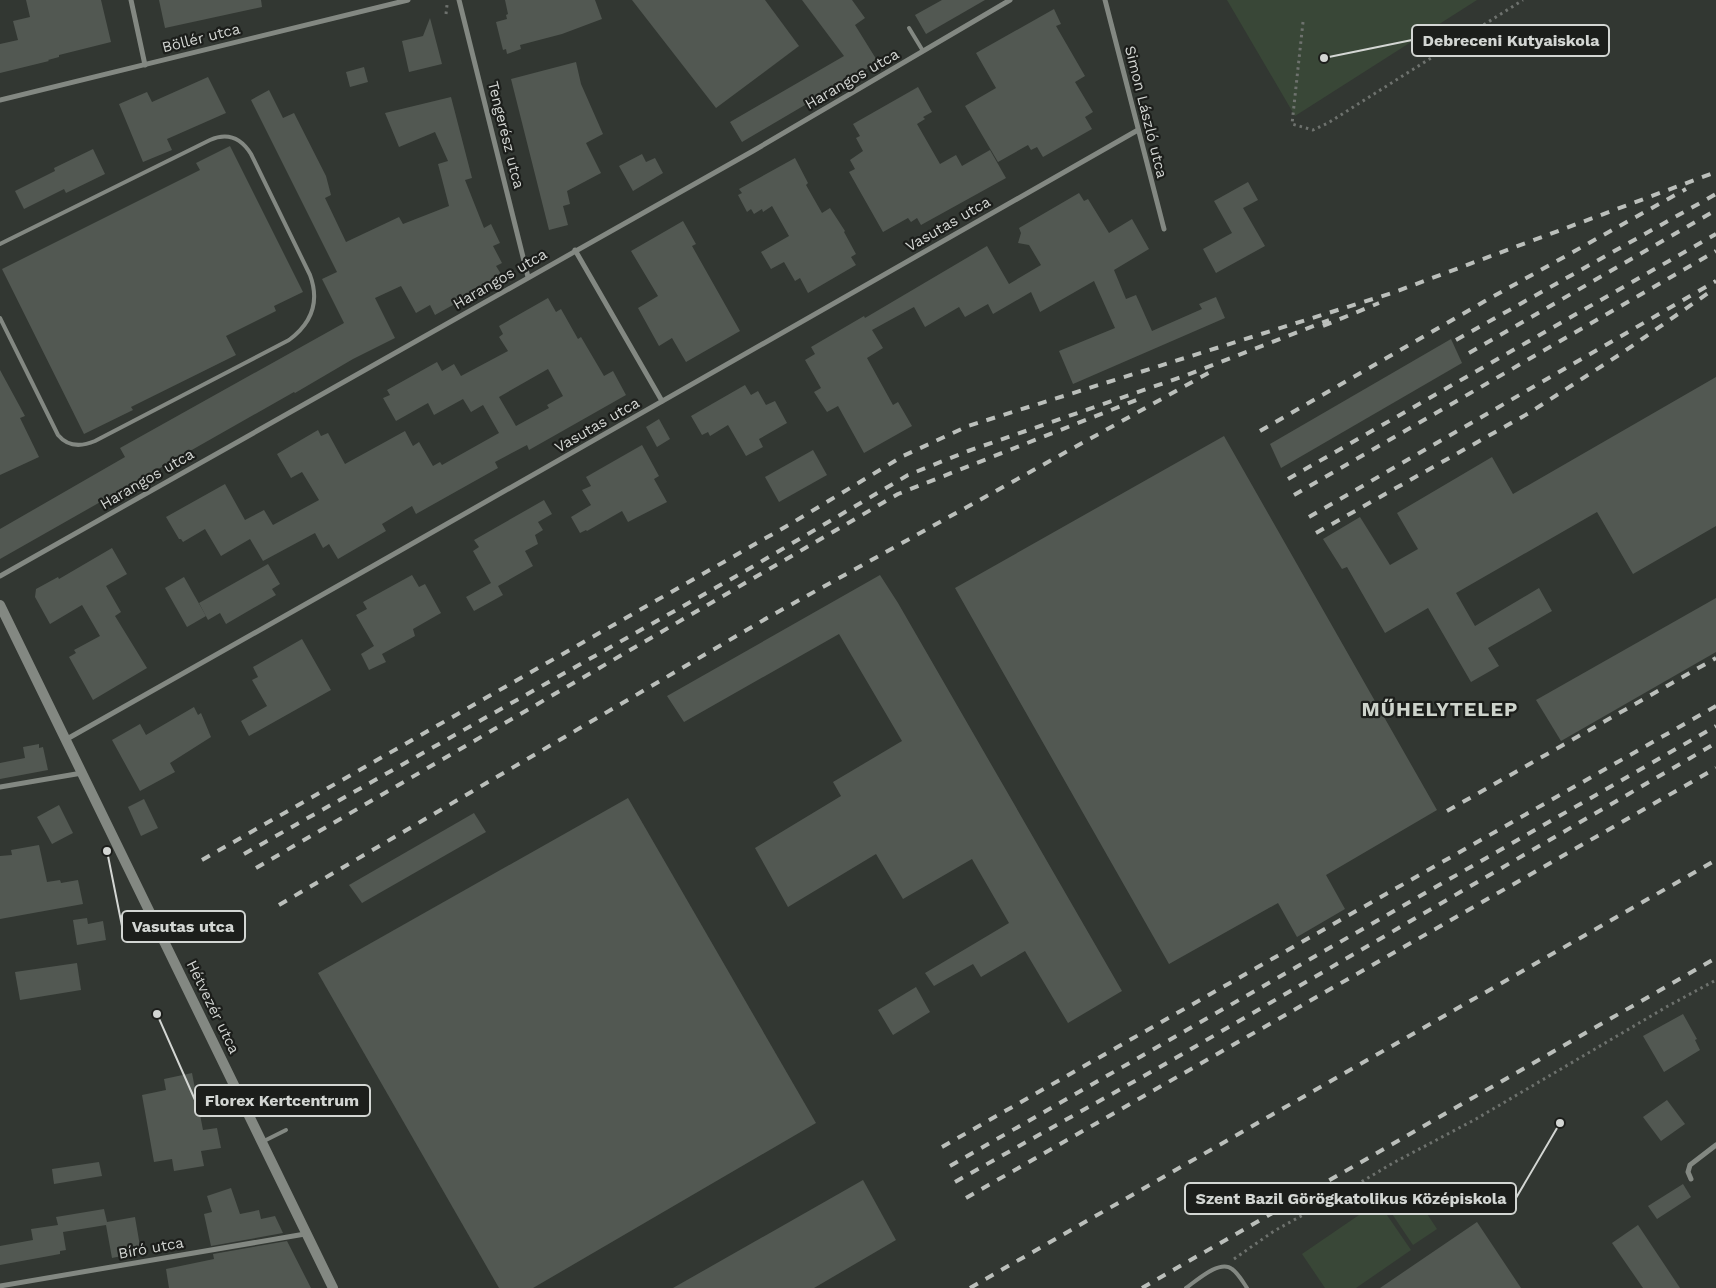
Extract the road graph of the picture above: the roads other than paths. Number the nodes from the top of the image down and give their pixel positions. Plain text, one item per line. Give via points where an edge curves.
1 (131, 0) edge
2 (408, 0) edge
3 (458, 0) edge
4 (1010, 0) edge
5 (1105, 0) edge
6 (909, 28) dead end
7 (923, 51) junction
8 (144, 65) junction
9 (0, 100) edge
10 (1138, 130) junction
11 (1164, 229) dead end
12 (0, 244) edge
13 (575, 250) junction
14 (528, 277) junction
15 (0, 318) edge
16 (662, 401) junction
17 (0, 576) edge
18 (0, 604) edge
19 (67, 739) junction
20 (83, 773) junction
21 (0, 787) edge
22 (286, 1130) dead end
23 (261, 1142) junction
24 (1716, 1145) edge
25 (1691, 1179) dead end
26 (305, 1234) junction
27 (0, 1286) edge
28 (333, 1288) edge
29 (1186, 1288) edge
30 (1247, 1288) edge

1 - 8 street
2 - 8 street, Böllér utca
3 - 14 street, Tengerész utca
4 - 7 street, Harangos utca
5 - 10 street, Simon László utca
6 - 7 lane
7 - 13 street, Harangos utca
8 - 9 street, Böllér utca
10 - 11 street, Simon László utca
10 - 16 street, Vasutas utca
12 - 15 lane via 210,140 227,136 238,139 251,154 310,275 315,299 307,321 289,340 83,445 71,444 58,435
13 - 14 street, Harangos utca
13 - 16 street
14 - 17 street, Harangos utca
16 - 19 street, Vasutas utca
18 - 19 street, Hétvezér utca
19 - 20 street, Hétvezér utca
20 - 21 street
20 - 23 street, Hétvezér utca
22 - 23 lane
23 - 26 street, Hétvezér utca
24 - 25 street via 1690,1165
26 - 27 street, Bíró utca
26 - 28 street, Hétvezér utca
29 - 30 lane via 1216,1268 1228,1266

